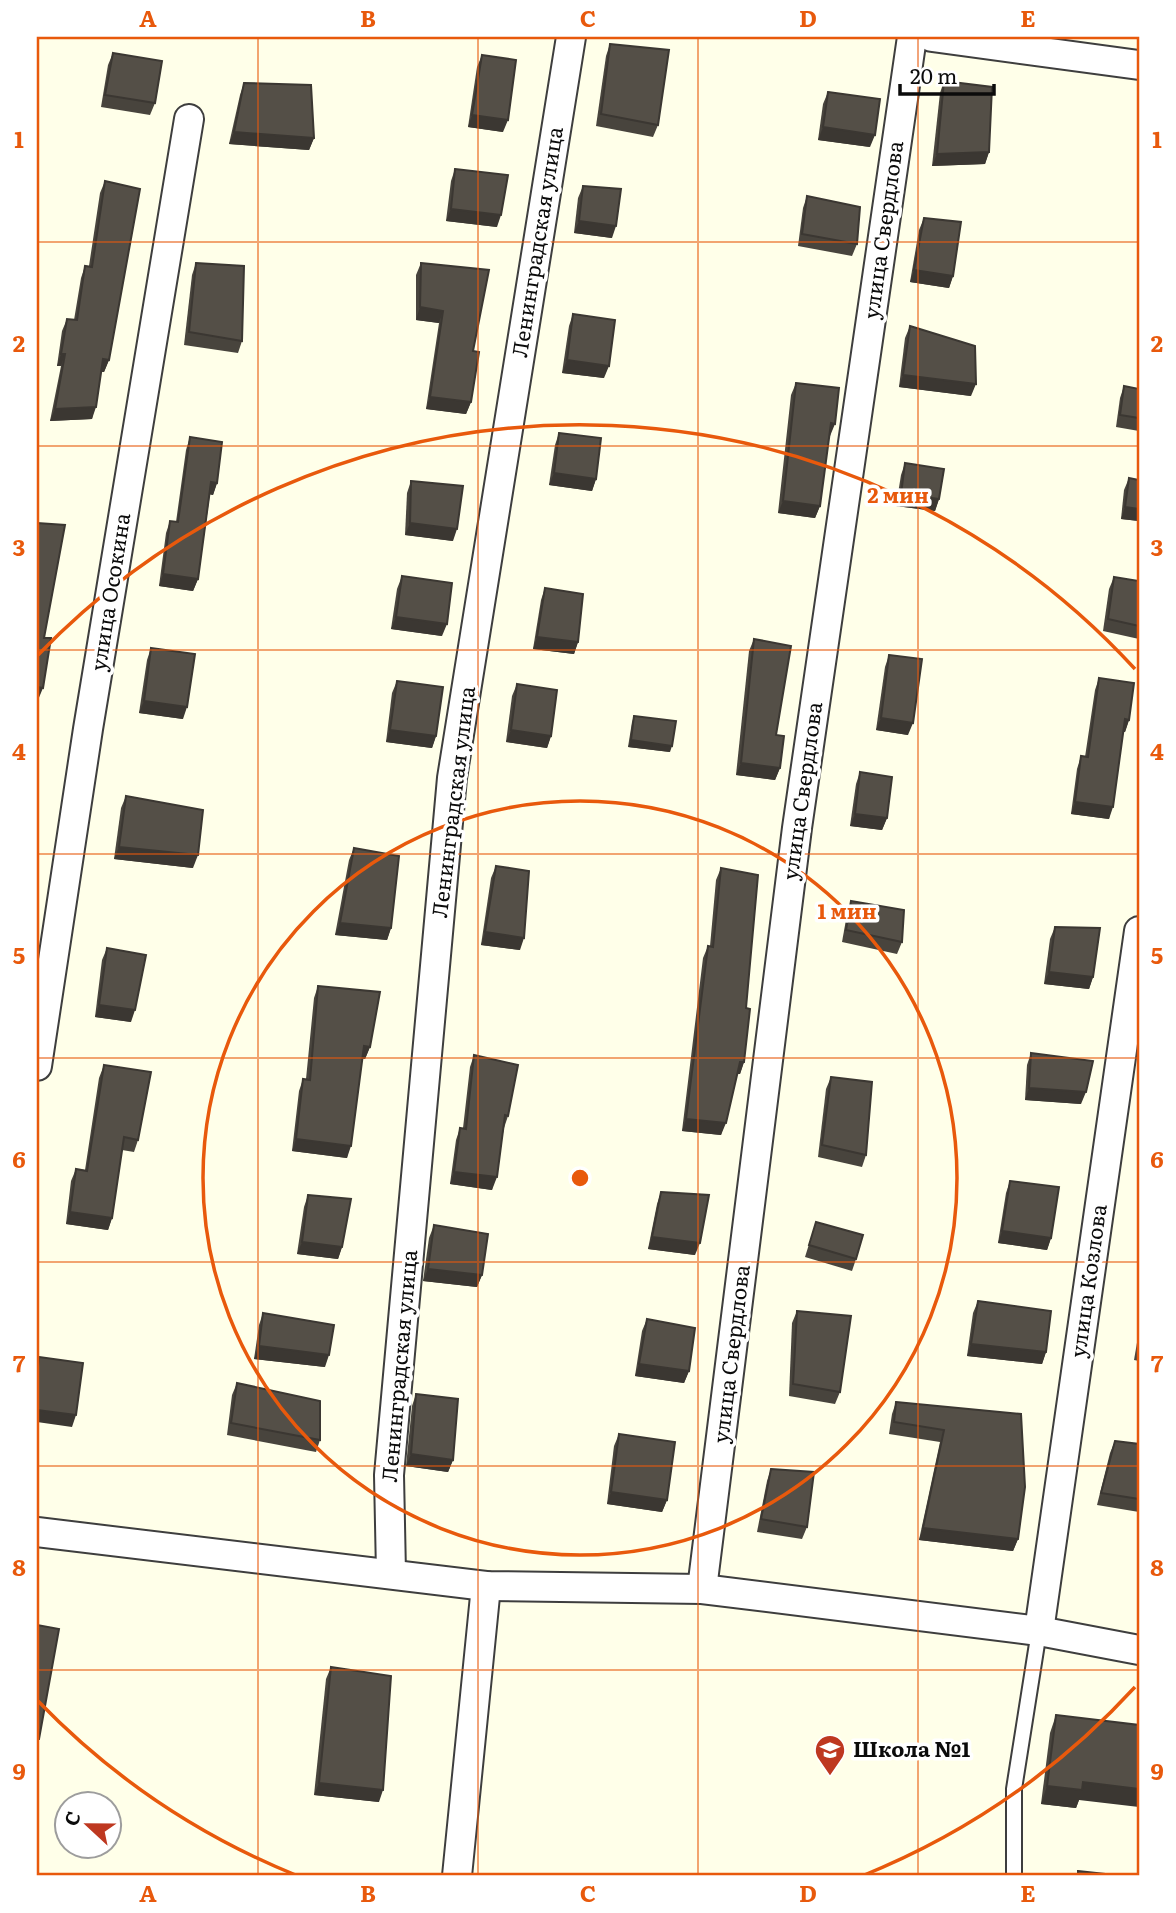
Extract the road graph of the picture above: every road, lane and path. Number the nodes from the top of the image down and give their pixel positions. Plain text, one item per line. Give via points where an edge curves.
1 (571, 37) edge
2 (912, 37) edge
3 (932, 37) edge
4 (1139, 65) edge
5 (189, 119) dead end
6 (1139, 930) edge
7 (37, 1066) edge
8 (37, 1532) edge
9 (391, 1573) junction
10 (486, 1586) junction
11 (702, 1589) junction
12 (1040, 1630) junction
13 (1139, 1650) edge
14 (457, 1876) edge
15 (1014, 1876) edge

1 - 9 street, Ленинградская улица via 452,778 389,1475
2 - 11 street, улица Свердлова via 797,828
3 - 4 street
5 - 7 street, улица Осокина
6 - 12 street, улица Козлова
8 - 9 street
9 - 10 street
10 - 11 street
10 - 14 street
11 - 12 street
12 - 13 street
12 - 15 lane via 1014,1789

